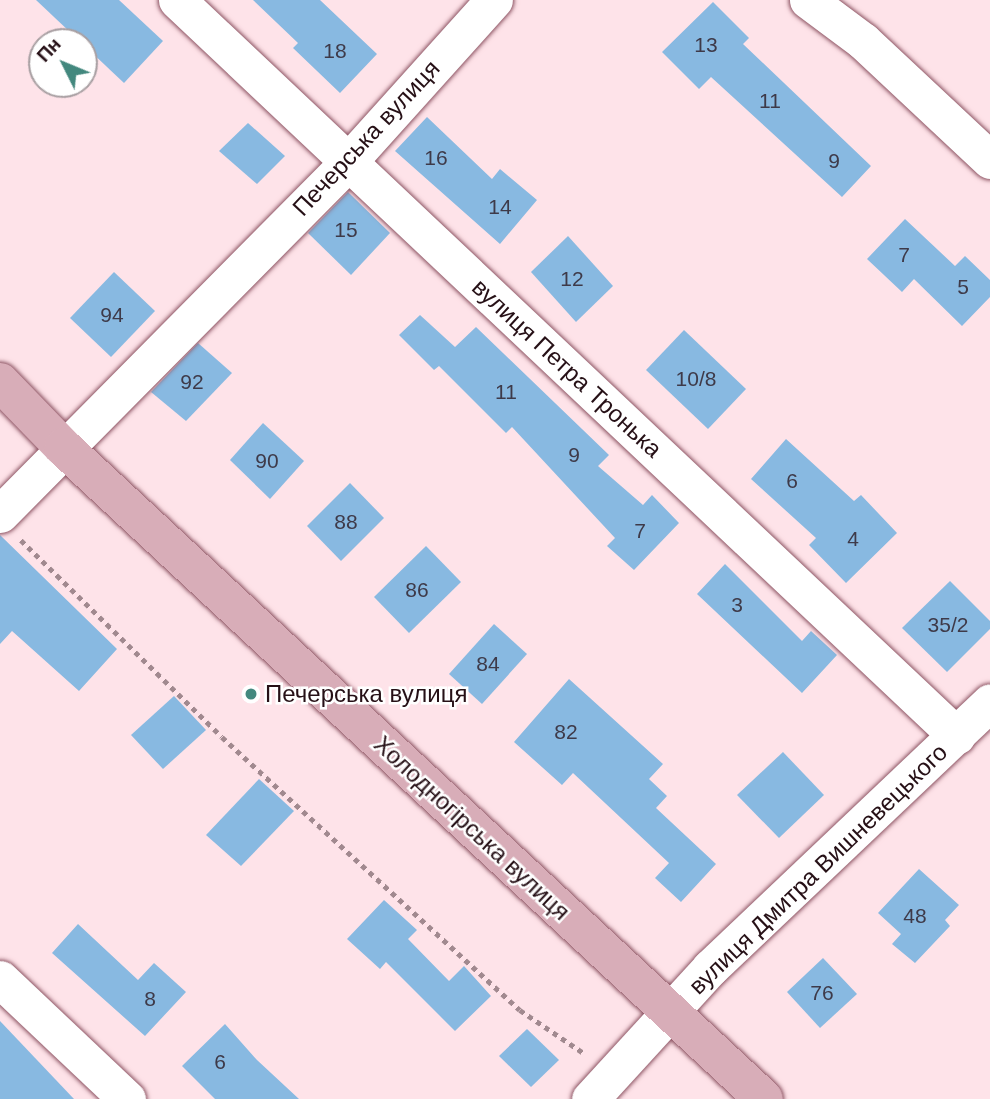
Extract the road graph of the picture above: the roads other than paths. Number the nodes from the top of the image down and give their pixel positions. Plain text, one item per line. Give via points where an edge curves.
1 (177, 0) edge
2 (494, 0) edge
3 (808, 0) edge
4 (990, 160) edge
5 (348, 162) junction
6 (0, 382) edge
7 (63, 447) junction
8 (10, 526) edge
9 (990, 702) edge
10 (957, 736) junction
11 (0, 979) edge
12 (672, 1013) junction
13 (602, 1086) edge
14 (127, 1099) edge
15 (764, 1099) edge

1 - 5 street, вулиця Петра Тронька
2 - 5 street, Печерська вулиця
3 - 4 street via 863,41
5 - 7 street, Печерська вулиця
5 - 10 street, вулиця Петра Тронька
6 - 7 main road, Холодногірська вулиця
7 - 8 street, Печерська вулиця
7 - 12 main road, Холодногірська вулиця
9 - 10 street, вулиця Дмитра Вишневецького
10 - 12 street, вулиця Дмитра Вишневецького via 710,968
11 - 14 street
12 - 13 street, вулиця Дмитра Вишневецького
12 - 15 main road, Холодногірська вулиця

